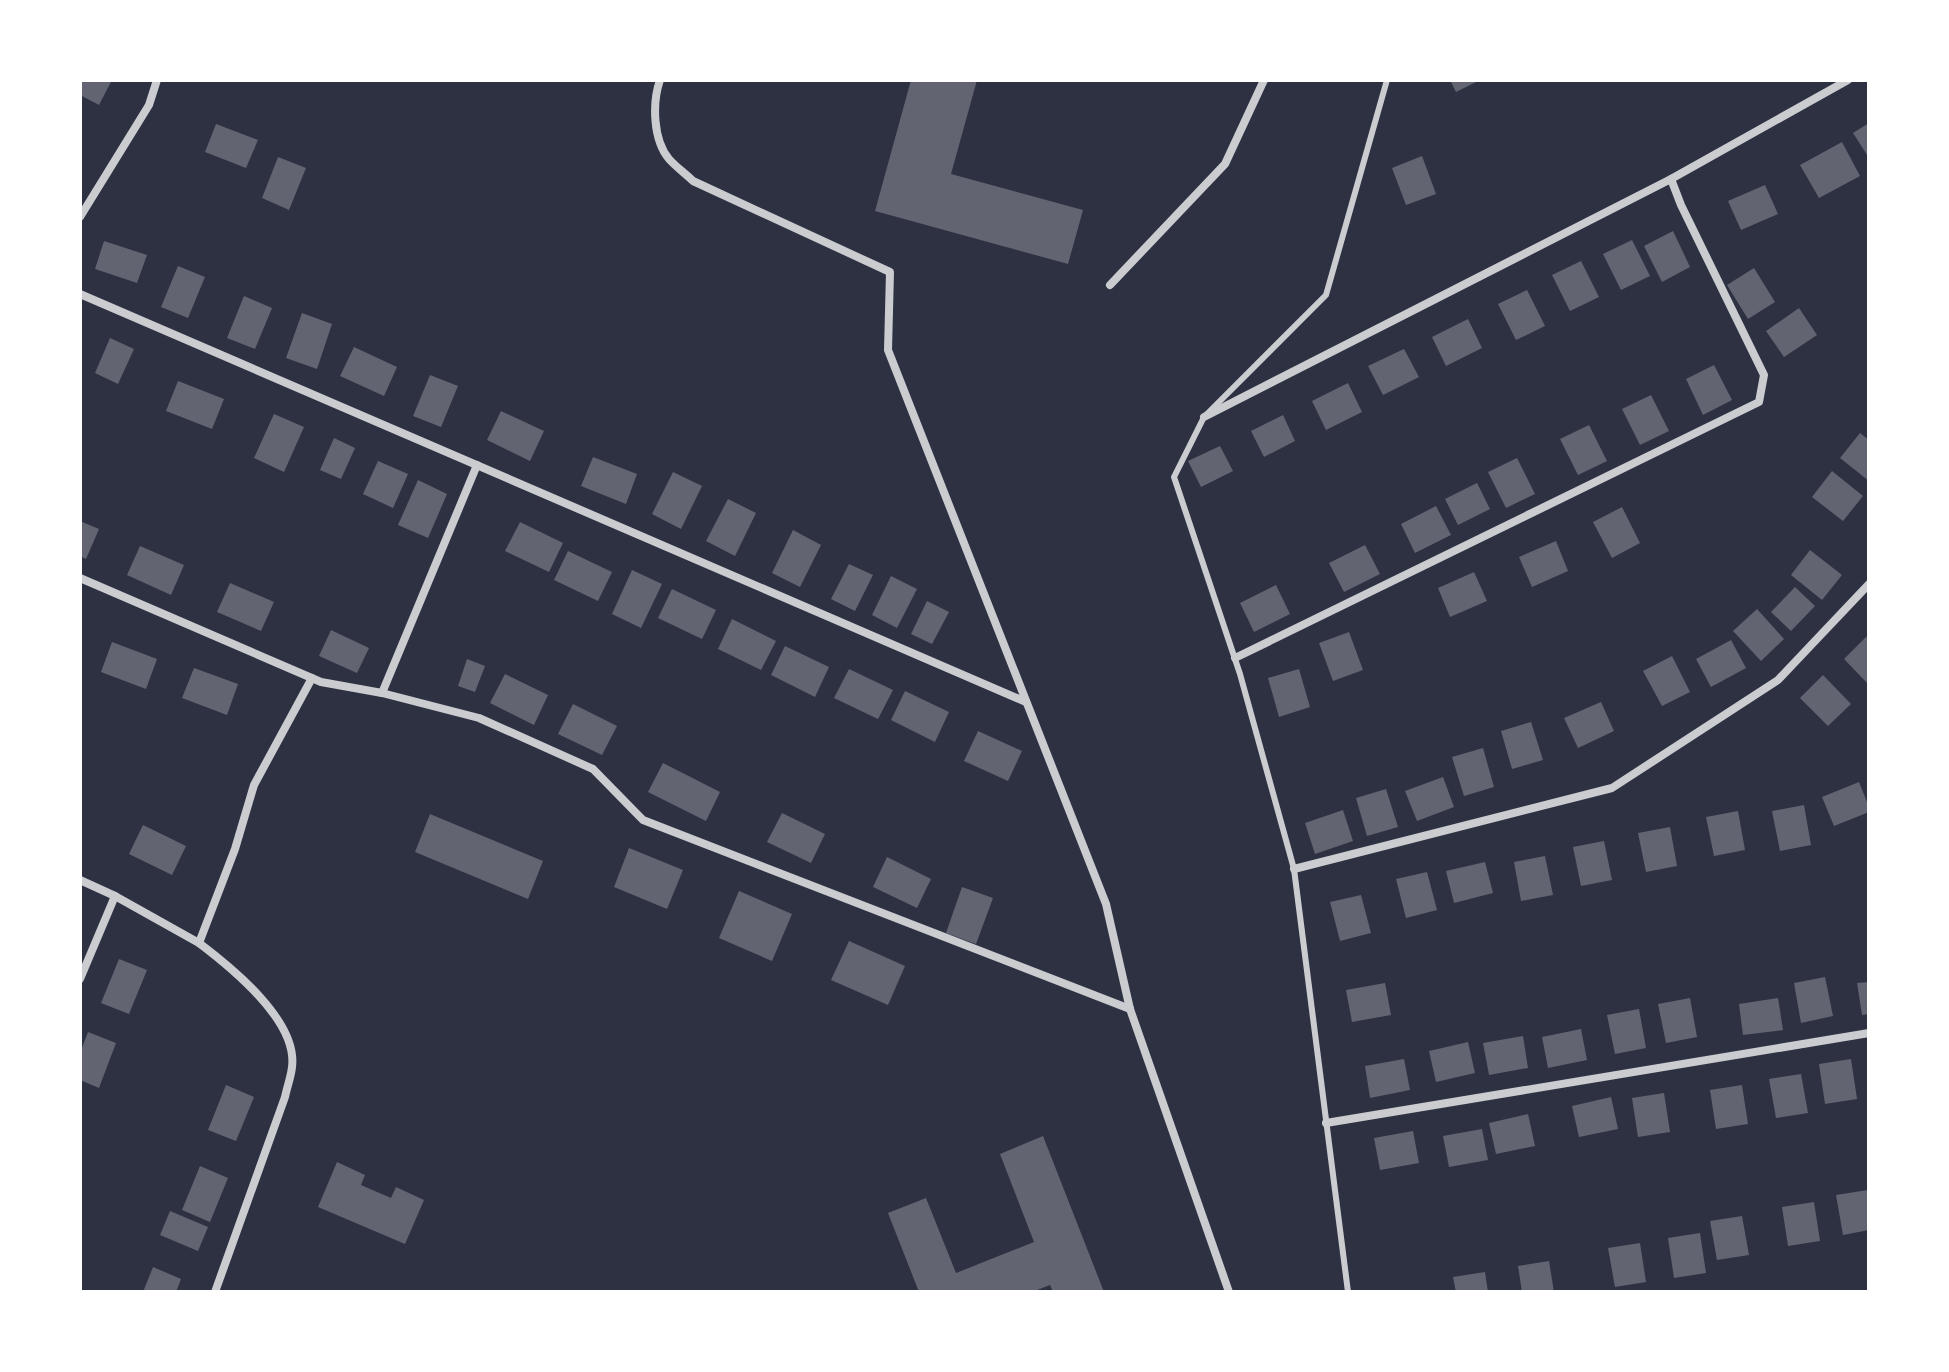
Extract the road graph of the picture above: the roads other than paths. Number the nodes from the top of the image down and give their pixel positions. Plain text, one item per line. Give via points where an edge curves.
1 (157, 80) edge
2 (660, 80) edge
3 (1264, 80) edge
4 (1387, 80) edge
5 (1848, 80) edge
6 (1671, 179) junction
7 (80, 217) edge
8 (1110, 285) dead end
9 (80, 294) edge
10 (1204, 417) junction
11 (477, 465) junction
12 (80, 578) edge
13 (1869, 584) edge
14 (1235, 658) junction
15 (312, 678) junction
16 (382, 693) junction
17 (1026, 702) junction
18 (1294, 869) junction
19 (80, 880) edge
20 (115, 896) junction
21 (199, 943) junction
22 (80, 979) edge
23 (1130, 1009) junction
24 (1869, 1033) edge
25 (1326, 1123) junction
26 (215, 1292) edge
27 (1229, 1292) edge
28 (1348, 1292) edge

1 - 7 street via 149,105
2 - 17 street via 655,128 667,158 693,181 890,272 888,350
3 - 8 street via 1225,164
4 - 10 lane via 1326,295
5 - 6 street
6 - 10 street
6 - 14 street via 1764,375 1759,402
9 - 11 street
10 - 14 lane via 1174,477
11 - 16 street
11 - 17 street
12 - 15 street
13 - 18 street via 1778,680 1612,788
14 - 18 lane
15 - 16 street
15 - 21 street via 254,785
16 - 23 street via 479,718 593,769 643,820
17 - 23 street via 1106,904
18 - 25 lane
19 - 20 street
20 - 21 street
20 - 22 street
21 - 26 street via 270,1007 287,1033 293,1065
23 - 27 street
24 - 25 street
25 - 28 lane

